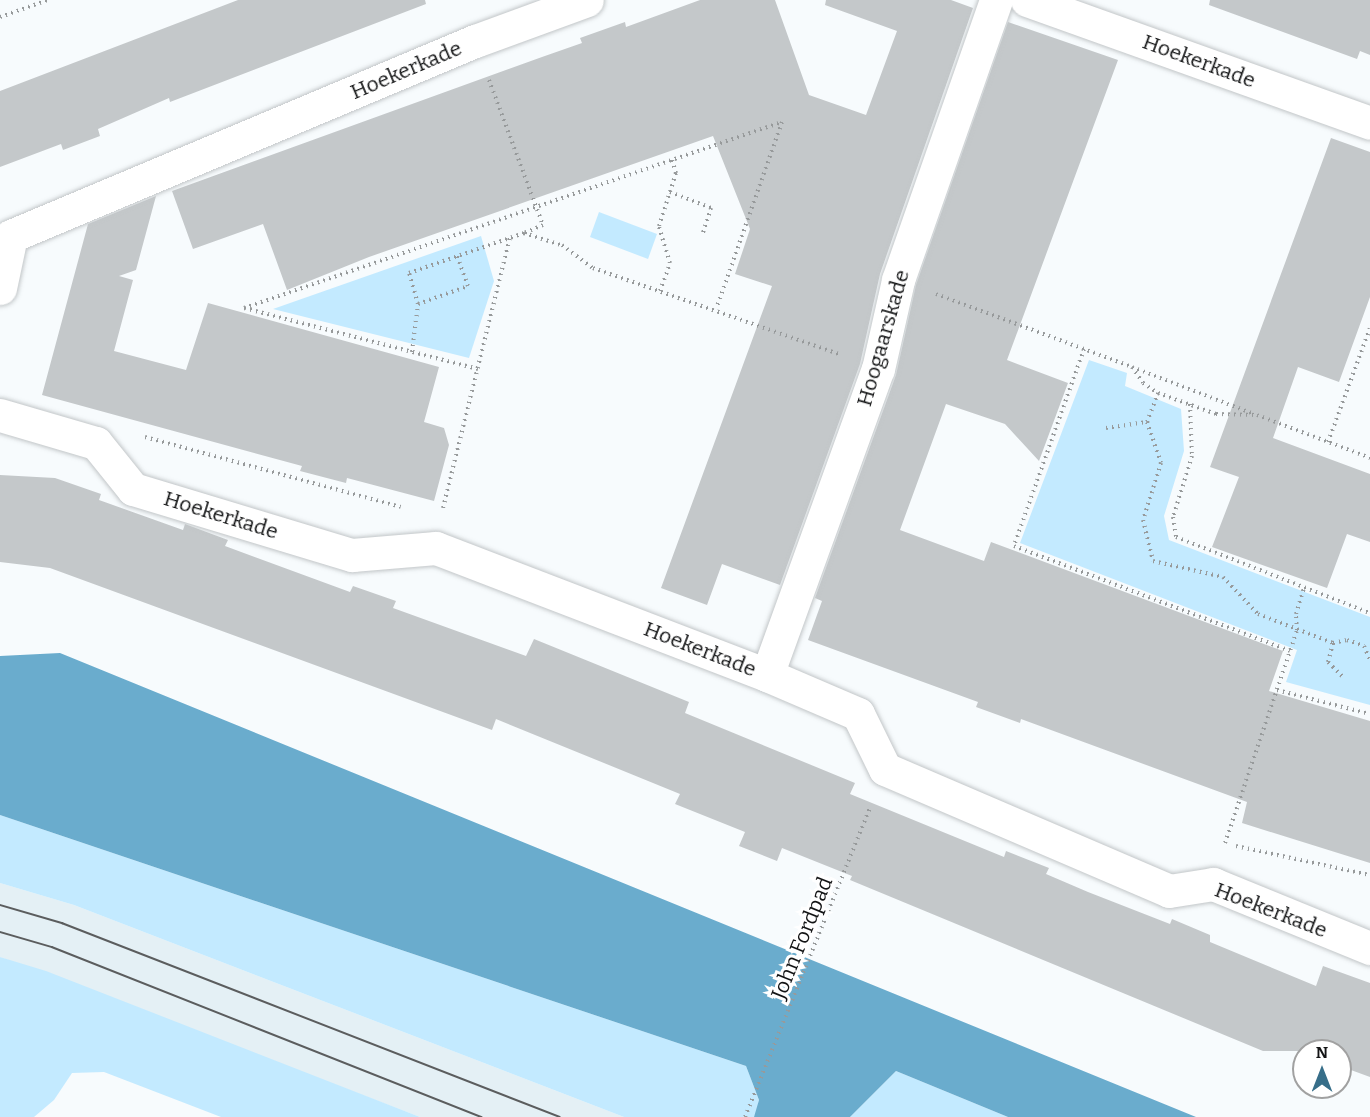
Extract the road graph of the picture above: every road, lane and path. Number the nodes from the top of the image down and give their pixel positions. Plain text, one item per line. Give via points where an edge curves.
1 (48, 0) edge
2 (587, 0) edge
3 (996, 0) edge
4 (1027, 0) edge
5 (0, 17) edge
6 (475, 41) junction
7 (1370, 123) edge
8 (672, 160) junction
9 (670, 192) junction
10 (536, 207) junction
11 (524, 233) junction
12 (702, 236) dead end
13 (510, 238) junction
14 (457, 256) junction
15 (898, 280) junction
16 (0, 288) edge
17 (660, 291) junction
18 (418, 304) junction
19 (716, 309) junction
20 (1370, 328) edge
21 (1084, 349) junction
22 (412, 352) junction
23 (1132, 367) junction
24 (478, 369) junction
25 (879, 369) junction
26 (1158, 393) junction
27 (1190, 404) junction
28 (0, 415) edge
29 (1257, 415) junction
30 (1146, 422) junction
31 (1106, 428) dead end
32 (1328, 442) junction
33 (96, 443) junction
34 (1370, 458) edge
35 (407, 508) dead end
36 (440, 518) dead end
37 (1304, 588) junction
38 (1370, 613) edge
39 (1297, 630) junction
40 (1333, 644) junction
41 (1290, 651) junction
42 (1370, 660) edge
43 (768, 675) junction
44 (1342, 676) dead end
45 (1277, 690) junction
46 (1370, 714) edge
47 (885, 769) junction
48 (1225, 843) junction
49 (1370, 875) edge
50 (1213, 884) junction
51 (1370, 948) edge
52 (745, 1117) edge

1 - 5 path
2 - 6 street, Hoekerkade
3 - 15 street, Hoogaarskade
4 - 7 street, Hoekerkade
6 - 10 path
6 - 16 street, Hoekerkade via 11,236
8 - 9 path via 676,173
8 - 10 path
8 - 19 path via 782,122
9 - 12 path via 711,208
9 - 17 path via 659,226 670,263
10 - 11 path via 543,225
10 - 22 path via 244,308
11 - 13 path
11 - 17 path via 561,246 592,267
13 - 14 path
13 - 24 path
14 - 18 path via 409,273
14 - 18 path via 468,286
15 - 21 path
15 - 25 street, Hoogaarskade
17 - 19 path
18 - 22 path
19 - 25 path
20 - 32 path
21 - 23 path
21 - 41 path via 1014,546
22 - 24 path
23 - 26 path via 1143,383
23 - 29 path
24 - 36 path
25 - 43 street, Hoogaarskade
26 - 27 path
26 - 30 path
27 - 29 path via 1216,414
27 - 37 path via 1192,456 1173,517 1176,537
28 - 33 street
29 - 32 path
30 - 31 path
30 - 39 path via 1161,463 1143,520 1153,561 1223,577 1258,614
32 - 34 path
33 - 35 path via 116,429
33 - 43 street, Hoekerkade via 133,489 352,555 436,548
37 - 38 path
37 - 39 path via 1296,614
39 - 40 path
39 - 41 path
40 - 42 path via 1347,640 1364,646
40 - 44 path via 1328,662
41 - 45 path
43 - 47 street, Hoekerkade via 858,714
45 - 46 path
45 - 48 path
47 - 50 street, Hoekerkade via 1169,891
47 - 52 path, John Fordpad
48 - 49 path
48 - 50 path
50 - 51 street, Hoekerkade

